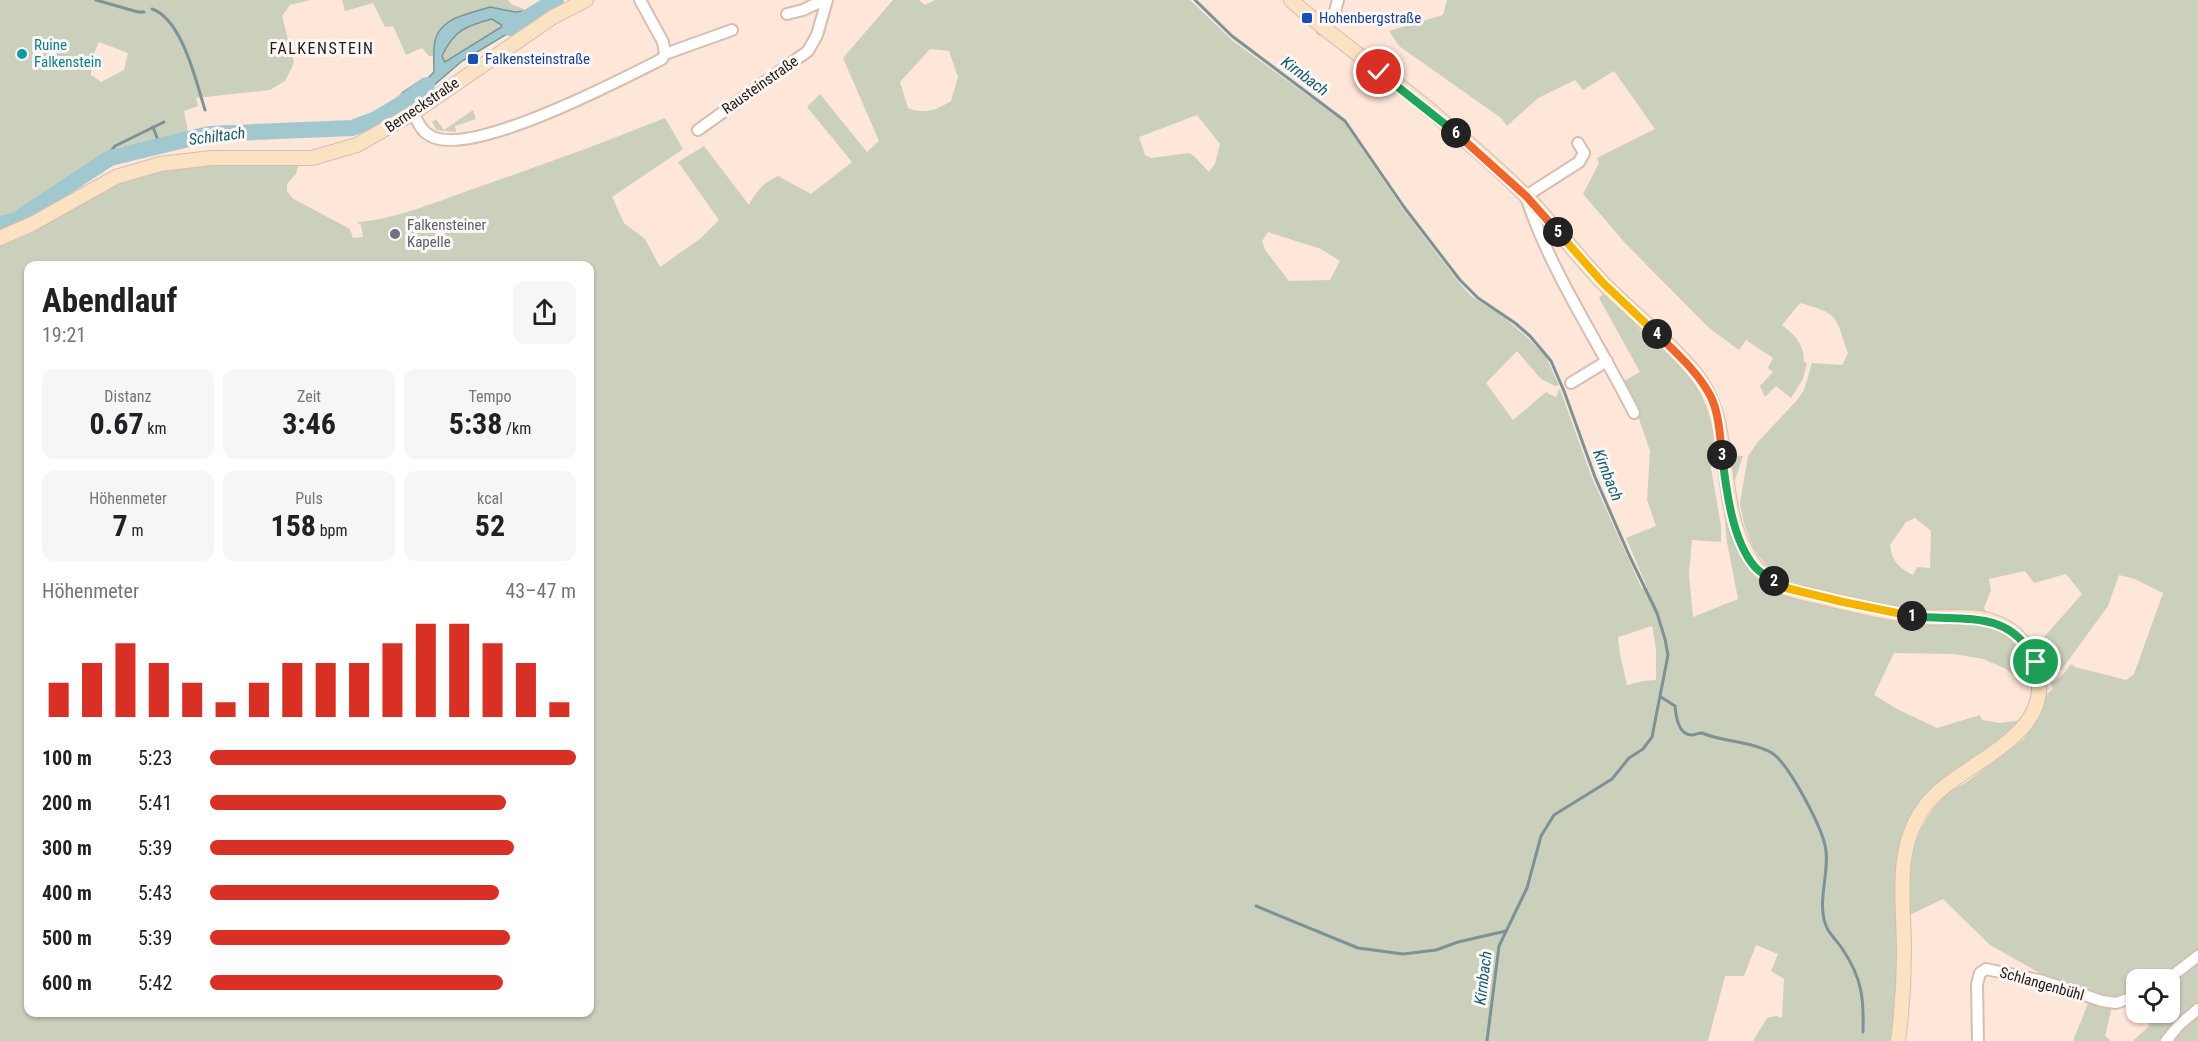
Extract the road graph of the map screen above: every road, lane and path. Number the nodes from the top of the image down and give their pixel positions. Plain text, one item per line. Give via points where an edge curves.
1 (586, 0) edge
2 (640, 0) edge
3 (826, 0) edge
4 (1291, 0) edge
5 (1338, 0) edge
6 (787, 14) dead end
7 (1322, 28) junction
8 (732, 30) dead end
9 (665, 54) junction
10 (413, 113) junction
11 (698, 130) dead end
12 (1578, 143) dead end
13 (1526, 196) junction
14 (0, 238) edge
15 (1607, 362) junction
16 (1571, 383) dead end
17 (1634, 413) dead end
18 (2198, 956) edge
19 (2180, 970) edge
20 (2126, 1000) edge
21 (2198, 1009) edge
22 (1898, 1041) edge
23 (1978, 1041) edge
24 (2166, 1041) edge

1 - 10 main road, Berneckstraße via 553,17
2 - 9 street via 663,42
3 - 6 street
3 - 11 street, Rausteinstraße via 817,35 808,51
4 - 7 main road
5 - 7 street
7 - 13 main road via 1436,115
8 - 9 street
9 - 10 street via 662,59 559,109 472,138 430,137
10 - 14 main road, Berneckstraße via 357,145 312,158 212,158 160,164 116,177
12 - 13 street via 1584,153 1579,162
13 - 15 street via 1538,228
13 - 22 main road via 1602,282 1685,362 1711,396 1728,499 1740,540 1755,567 1782,587 1890,613 1991,621 2020,639 2036,662 2040,680 2038,701 2026,723 2007,743 1948,784 1926,805 1913,828 1902,881 1904,984
15 - 16 street
15 - 17 street
18 - 19 street
20 - 23 street, Schlangenbühl via 2102,1001 2043,981 1986,969 1980,973 1977,984
21 - 24 street

